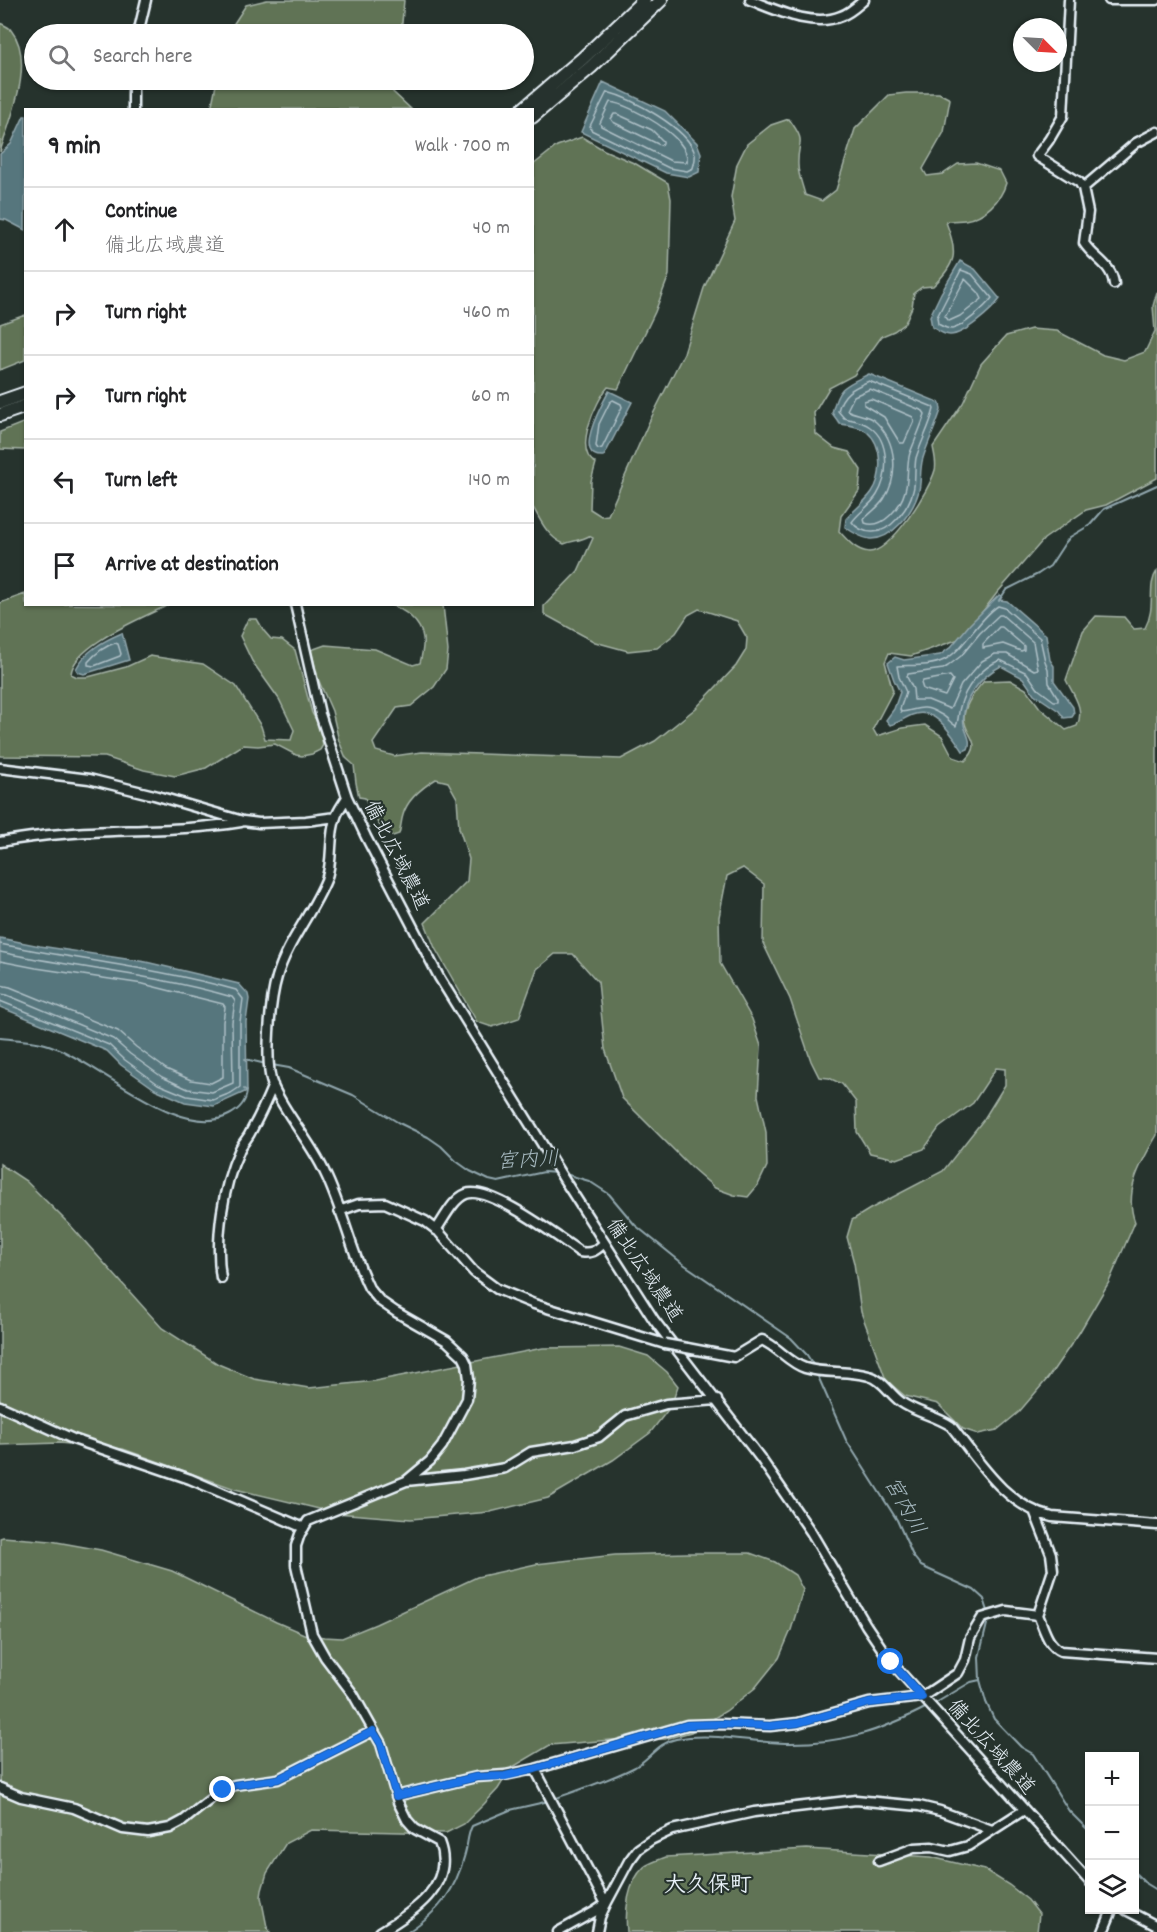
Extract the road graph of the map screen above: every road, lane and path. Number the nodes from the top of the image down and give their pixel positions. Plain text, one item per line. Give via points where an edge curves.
1 (146, 0) edge
2 (644, 0) edge
3 (661, 0) edge
4 (750, 0) edge
5 (864, 0) edge
6 (1069, 0) edge
7 (1109, 0) edge
8 (1143, 0) edge
9 (1157, 0) edge
10 (140, 24) edge
11 (132, 90) edge
12 (133, 108) edge
13 (524, 108) edge
14 (534, 115) edge
15 (1157, 132) edge
16 (1083, 188) junction
17 (1114, 284) dead end
18 (24, 394) edge
19 (0, 402) edge
20 (24, 407) edge
21 (0, 416) edge
22 (295, 606) edge
23 (0, 768) edge
24 (348, 797) junction
25 (336, 817) junction
26 (243, 821) junction
27 (0, 842) edge
28 (273, 1085) junction
29 (339, 1211) junction
30 (436, 1230) junction
31 (604, 1243) junction
32 (221, 1278) dead end
33 (717, 1401) junction
34 (0, 1406) edge
35 (406, 1481) junction
36 (1035, 1513) junction
37 (1157, 1525) edge
38 (304, 1528) junction
39 (1038, 1615) junction
40 (1157, 1658) edge
41 (922, 1697) junction
42 (373, 1731) junction
43 (535, 1769) junction
44 (0, 1788) edge
45 (396, 1796) junction
46 (1024, 1810) junction
47 (992, 1830) junction
48 (879, 1861) dead end
49 (1085, 1878) edge
50 (606, 1904) junction
51 (1110, 1914) edge
52 (1134, 1914) edge
53 (1157, 1926) edge
54 (380, 1932) edge
55 (558, 1932) edge
56 (597, 1932) edge
57 (1102, 1932) edge

1 - 10 street
2 - 13 highway
3 - 14 highway
4 - 5 street via 820,20 840,17
6 - 16 street via 1063,116 1037,156
7 - 8 street
8 - 9 street
11 - 12 street
15 - 16 street via 1136,143
16 - 17 street via 1088,212 1084,243 1107,268
18 - 19 highway
20 - 21 highway
22 - 24 street, 備北広域農道 via 320,714
23 - 26 street via 89,779
24 - 25 street
24 - 31 street, 備北広域農道 via 440,977
25 - 26 street
25 - 28 street via 327,878 287,948 277,977 270,1031
26 - 27 street via 197,828 81,831
28 - 29 street via 326,1174
28 - 32 street via 239,1150 227,1185
29 - 30 street via 359,1204 385,1203
29 - 35 street via 369,1288 396,1312 447,1341 467,1364 467,1399 442,1446
30 - 31 street via 459,1197 468,1192 506,1203 580,1252 596,1251
30 - 36 street, bridge via 474,1272 497,1289 534,1304 665,1344 734,1357 762,1340 803,1368 876,1378 904,1404 951,1426 1007,1494
31 - 33 street, 備北広域農道 via 654,1320
33 - 35 street via 666,1404 625,1416 599,1437 531,1452 505,1468
33 - 41 street, 備北広域農道 via 811,1532 891,1662
34 - 38 street via 73,1438 190,1479
35 - 38 street via 308,1521
36 - 37 street
36 - 39 street via 1052,1554 1053,1570
38 - 42 street via 296,1546 296,1565 312,1634
39 - 40 street via 1049,1641 1061,1651
39 - 41 street via 1006,1611 982,1618 958,1673
41 - 43 street via 869,1703 798,1723 687,1725
41 - 46 street, 備北広域農道
42 - 44 street via 278,1779 223,1790 183,1821 148,1832 123,1829 74,1808 21,1797
42 - 45 street via 381,1744
43 - 45 street via 476,1777
43 - 50 street
45 - 54 street via 415,1829 439,1842 443,1864 429,1895
46 - 47 street
46 - 49 street, 備北広域農道
47 - 48 street via 968,1846 950,1851 914,1848
47 - 50 street via 919,1806 856,1800 754,1812 672,1830 651,1840 629,1861
50 - 55 street
50 - 56 street
51 - 57 street
52 - 53 street

